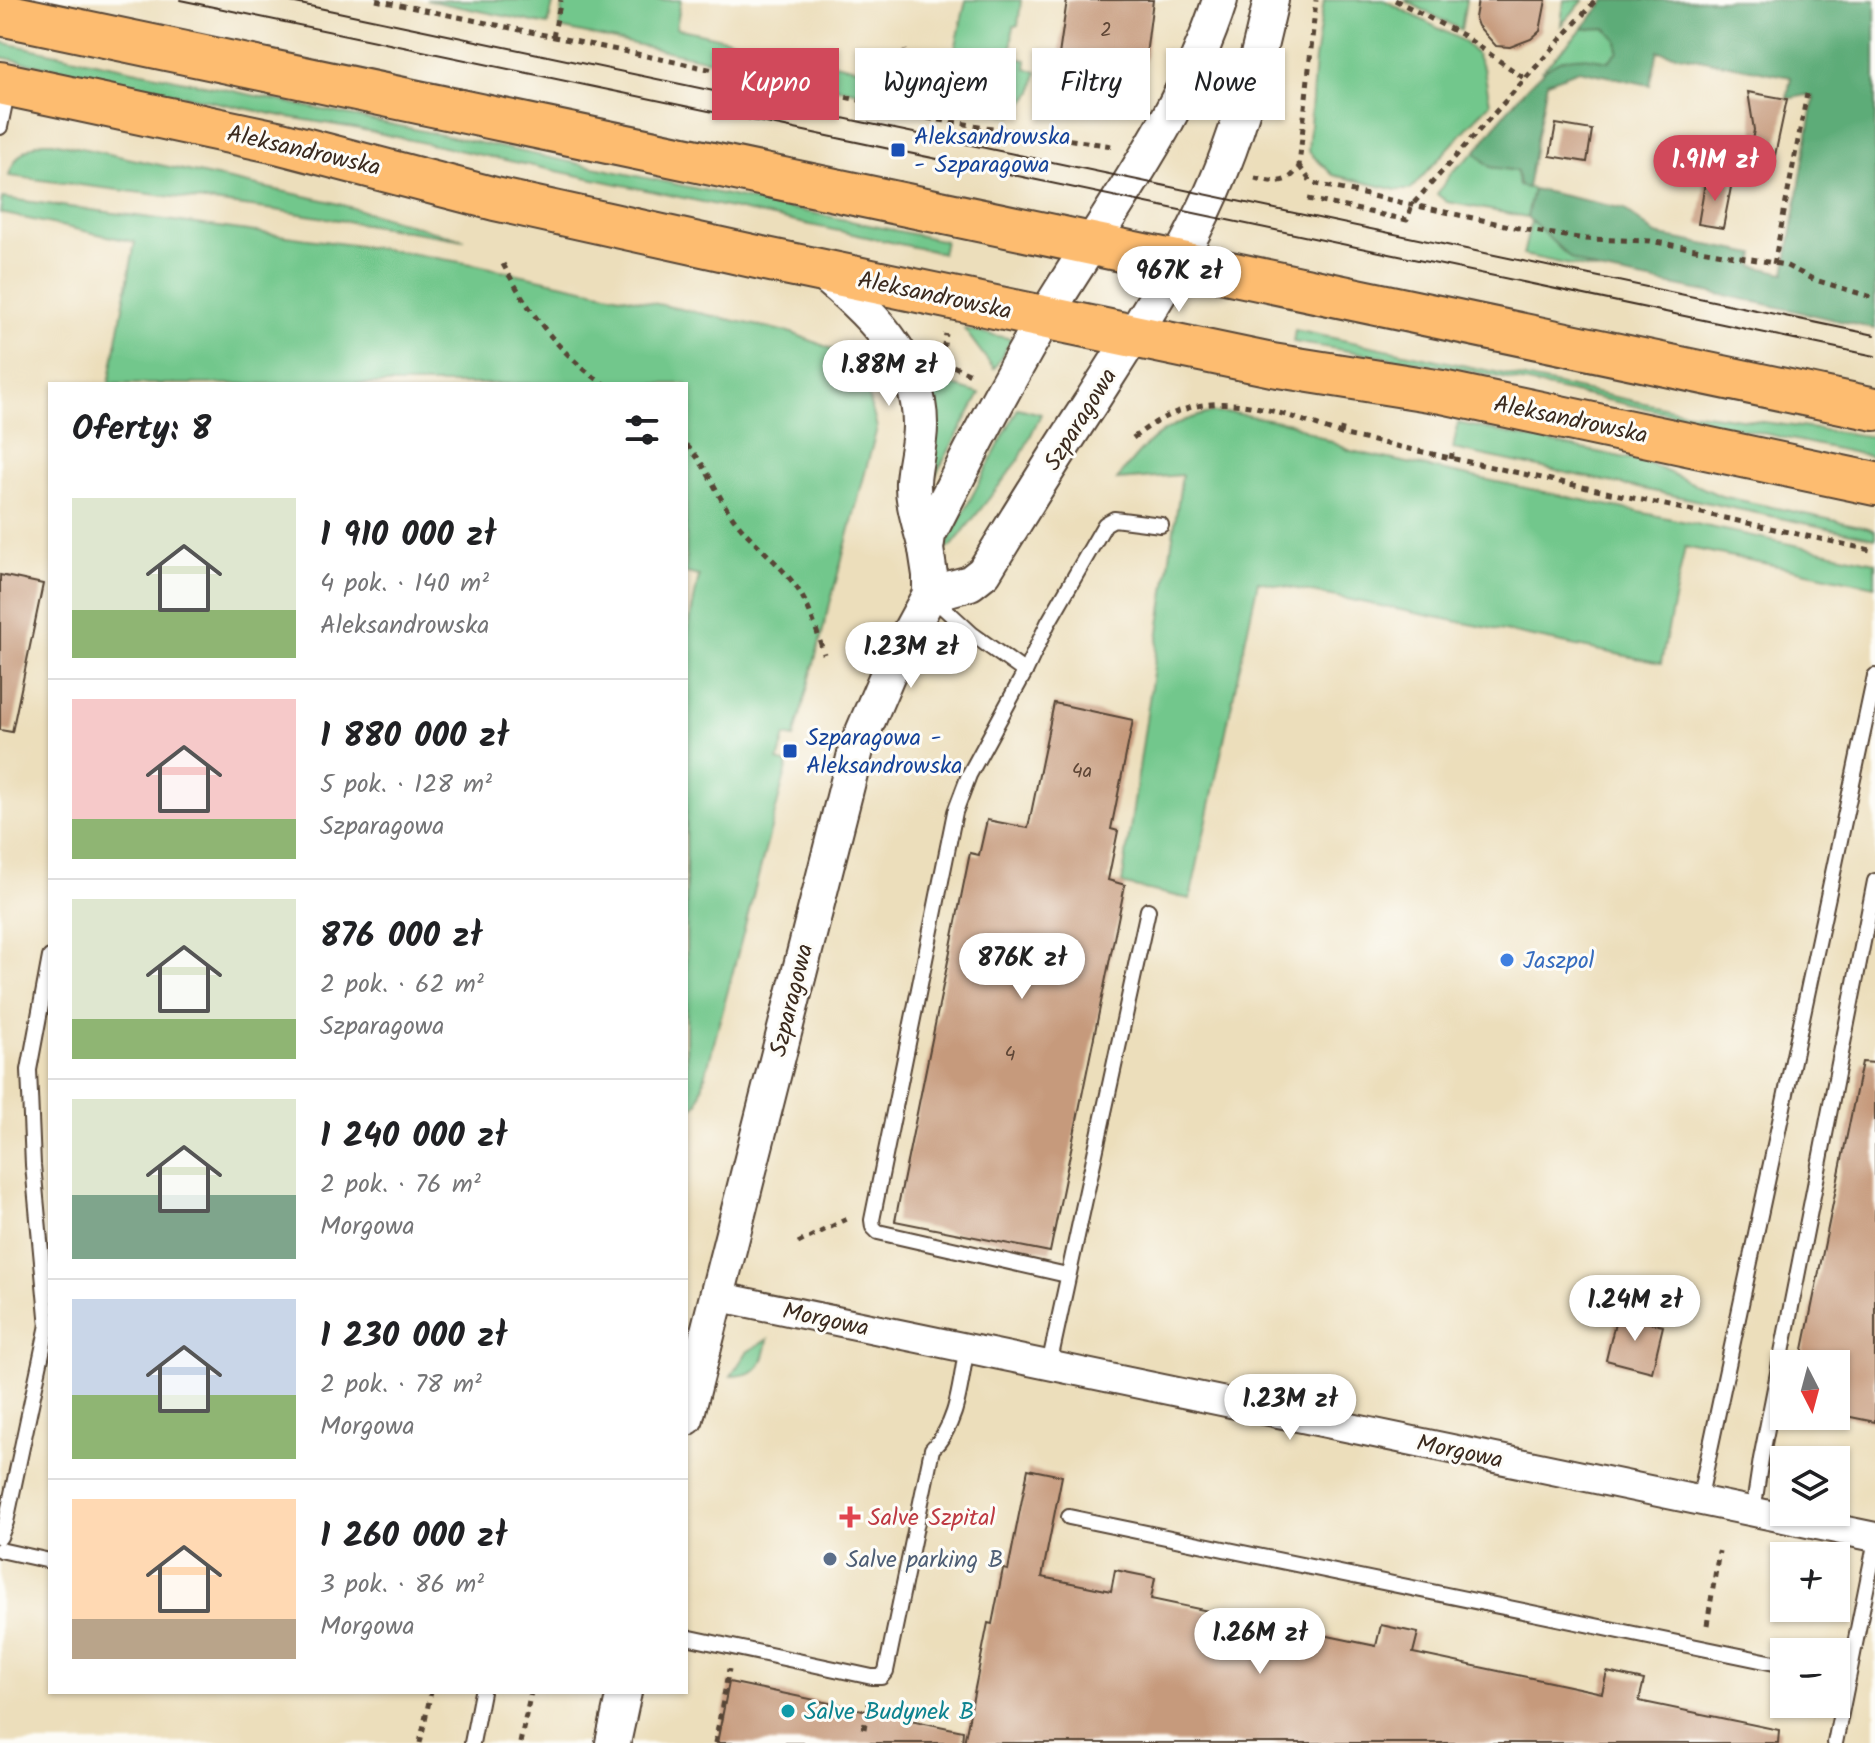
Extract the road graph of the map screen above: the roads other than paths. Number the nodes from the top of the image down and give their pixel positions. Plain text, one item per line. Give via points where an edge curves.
1 (1220, 0) edge
2 (1271, 0) edge
3 (0, 14) edge
4 (4, 84) edge
5 (0, 127) edge
6 (1091, 243) junction
7 (1176, 262) junction
8 (819, 270) junction
9 (1045, 318) junction
10 (1133, 336) junction
11 (1875, 409) edge
12 (1875, 484) edge
13 (1161, 525) dead end
14 (926, 549) junction
15 (930, 594) junction
16 (1025, 672) junction
17 (1875, 676) edge
18 (1875, 881) edge
19 (1148, 910) dead end
20 (48, 968) edge
21 (1067, 1275) junction
22 (716, 1296) junction
23 (48, 1312) edge
24 (48, 1327) edge
25 (967, 1347) junction
26 (1049, 1365) junction
27 (688, 1410) edge
28 (1699, 1501) junction
29 (1753, 1512) junction
30 (1069, 1517) dead end
31 (0, 1537) edge
32 (1875, 1537) edge
33 (1875, 1545) edge
34 (0, 1550) edge
35 (48, 1561) edge
36 (688, 1637) edge
37 (1850, 1646) edge
38 (1770, 1662) edge
39 (482, 1694) edge
40 (624, 1694) edge
41 (1838, 1718) edge
42 (472, 1743) edge
43 (613, 1743) edge
44 (1835, 1743) edge

1 - 6 street via 1174,105
2 - 7 street, Szparagowa via 1236,134
3 - 6 main road
4 - 5 lane
4 - 8 main road, Aleksandrowska via 316,151 495,199
6 - 7 main road
6 - 9 street
7 - 10 street, Szparagowa
7 - 11 main road
8 - 9 main road, Aleksandrowska
8 - 14 street via 871,315 907,368 919,415 913,489
9 - 10 main road, Aleksandrowska
9 - 14 street via 928,535
10 - 12 main road, Aleksandrowska via 1442,392
10 - 15 street, Szparagowa via 984,572 970,583
13 - 16 lane via 1114,519 1105,524
14 - 15 street
15 - 16 lane via 972,634
15 - 22 street, Szparagowa via 887,673 857,746
16 - 21 lane via 969,775 955,812 872,1220 878,1232
17 - 28 lane
18 - 29 lane
19 - 21 lane
20 - 23 lane via 29,1070
21 - 26 lane
22 - 25 street, Morgowa
22 - 27 street, Szparagowa
24 - 31 lane
25 - 26 street, Morgowa
25 - 36 lane via 952,1419 932,1449 881,1677
26 - 28 street, Morgowa
28 - 29 street, Morgowa
29 - 32 street, Morgowa
30 - 38 lane
33 - 37 lane
34 - 35 lane
39 - 42 lane
40 - 43 street
41 - 44 lane

